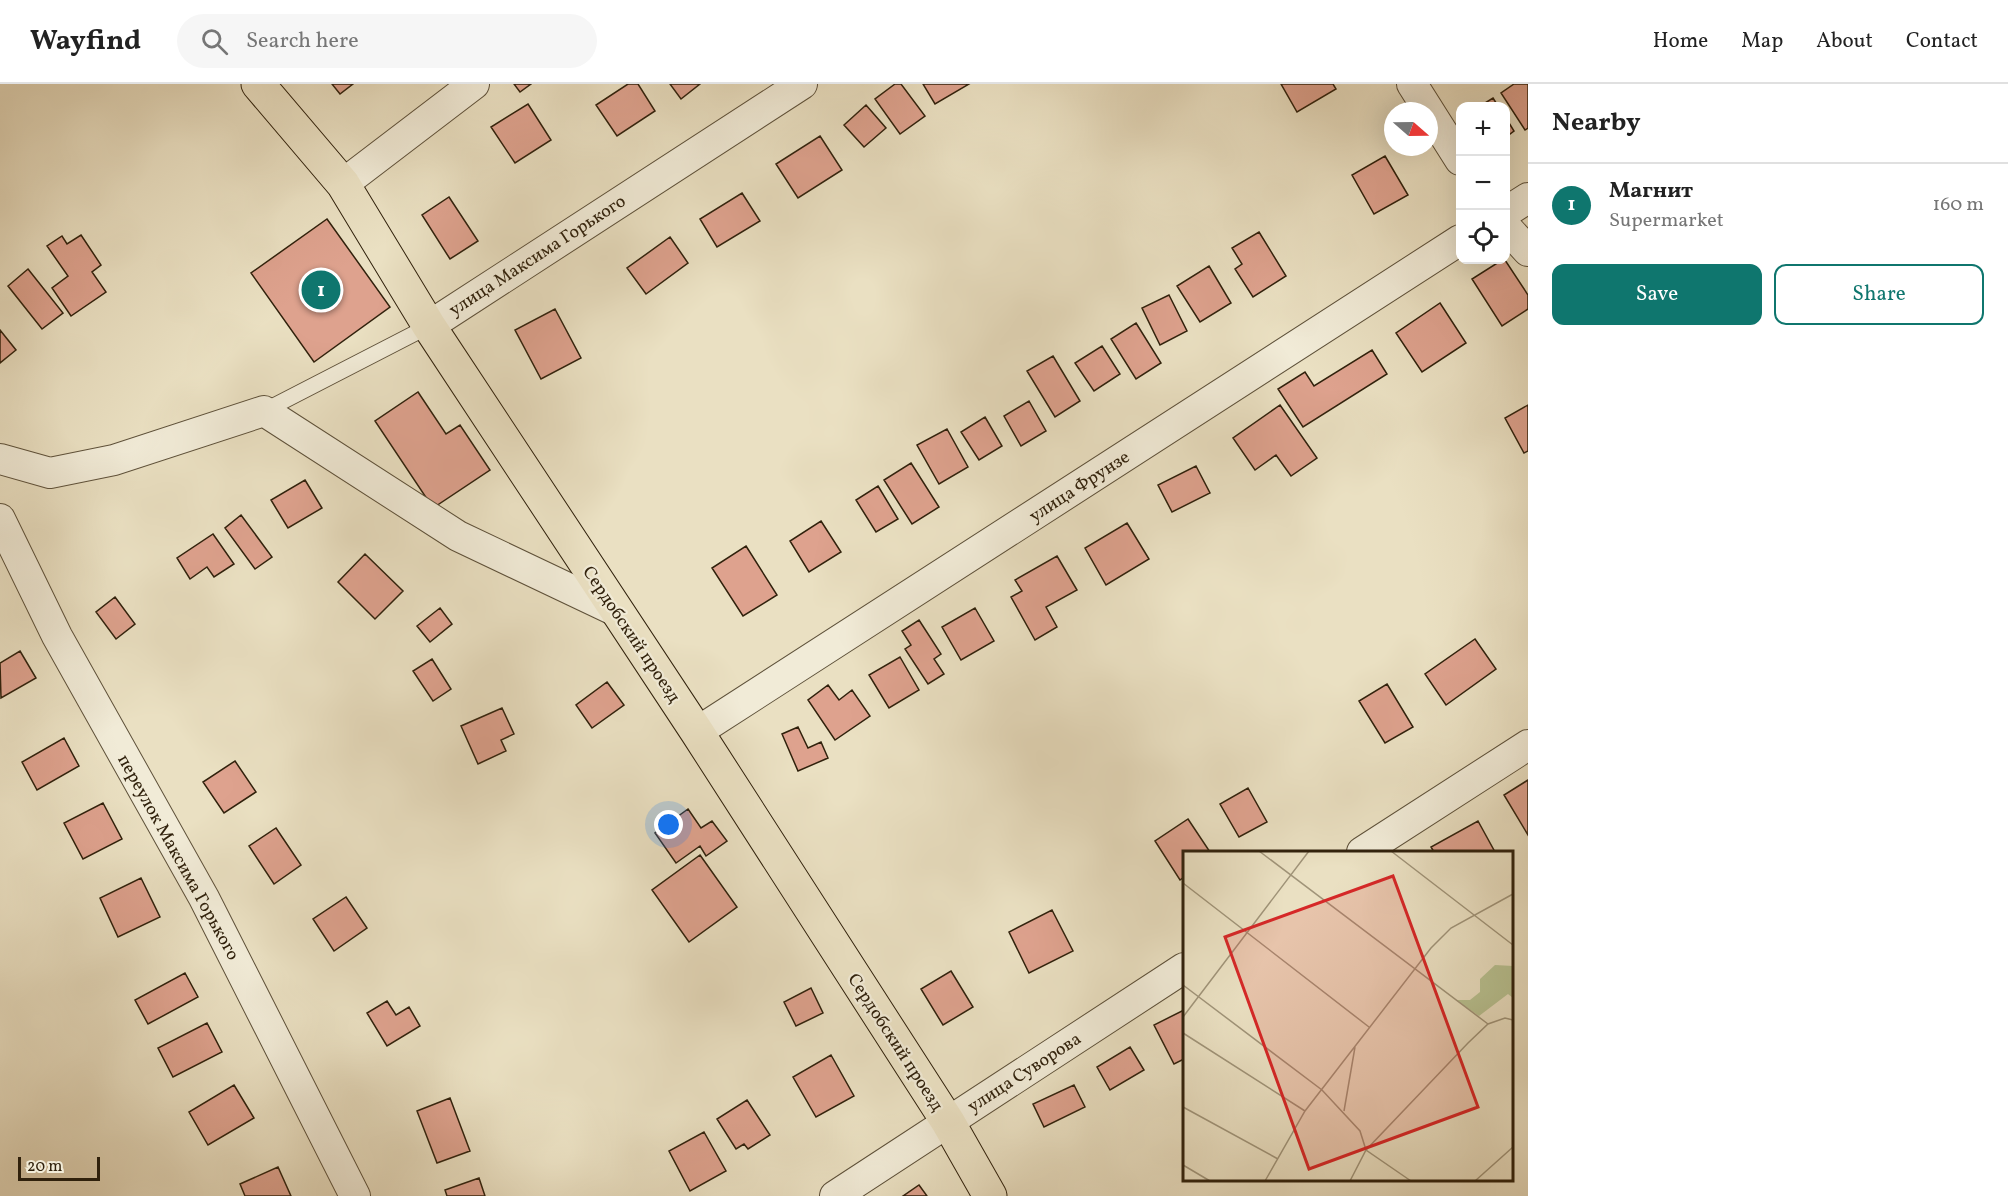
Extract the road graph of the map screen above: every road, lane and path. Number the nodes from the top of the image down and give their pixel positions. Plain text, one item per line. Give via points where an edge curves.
1 (258, 84) edge
2 (474, 84) edge
3 (802, 84) edge
4 (1412, 84) edge
5 (1458, 156) edge
6 (343, 184) junction
7 (1528, 198) edge
8 (1509, 210) edge
9 (1510, 231) edge
10 (1456, 243) edge
11 (1528, 251) edge
12 (429, 326) junction
13 (264, 411) junction
14 (0, 459) edge
15 (0, 519) edge
16 (616, 611) junction
17 (697, 732) junction
18 (1528, 744) edge
19 (1364, 851) edge
20 (1183, 969) edge
21 (948, 1122) junction
22 (355, 1196) edge
23 (835, 1196) edge
24 (990, 1196) edge

1 - 6 main road, Сердобский проезд
2 - 6 street
3 - 12 street, улица Максима Горького
4 - 5 street
6 - 12 main road, Сердобский проезд
7 - 8 street
9 - 11 street
10 - 17 street, улица Фрунзе
12 - 13 lane, улица Максима Горького
12 - 16 main road, Сердобский проезд
13 - 14 street, улица Максима Горького via 114,460 50,473
13 - 16 street via 458,536
15 - 22 street, переулок Максима Горького via 57,636 204,898
16 - 17 main road, Сердобский проезд
17 - 21 main road, Сердобский проезд
18 - 19 street
20 - 21 street, улица Суворова
21 - 23 street, улица Суворова
21 - 24 main road, Сердобский проезд

